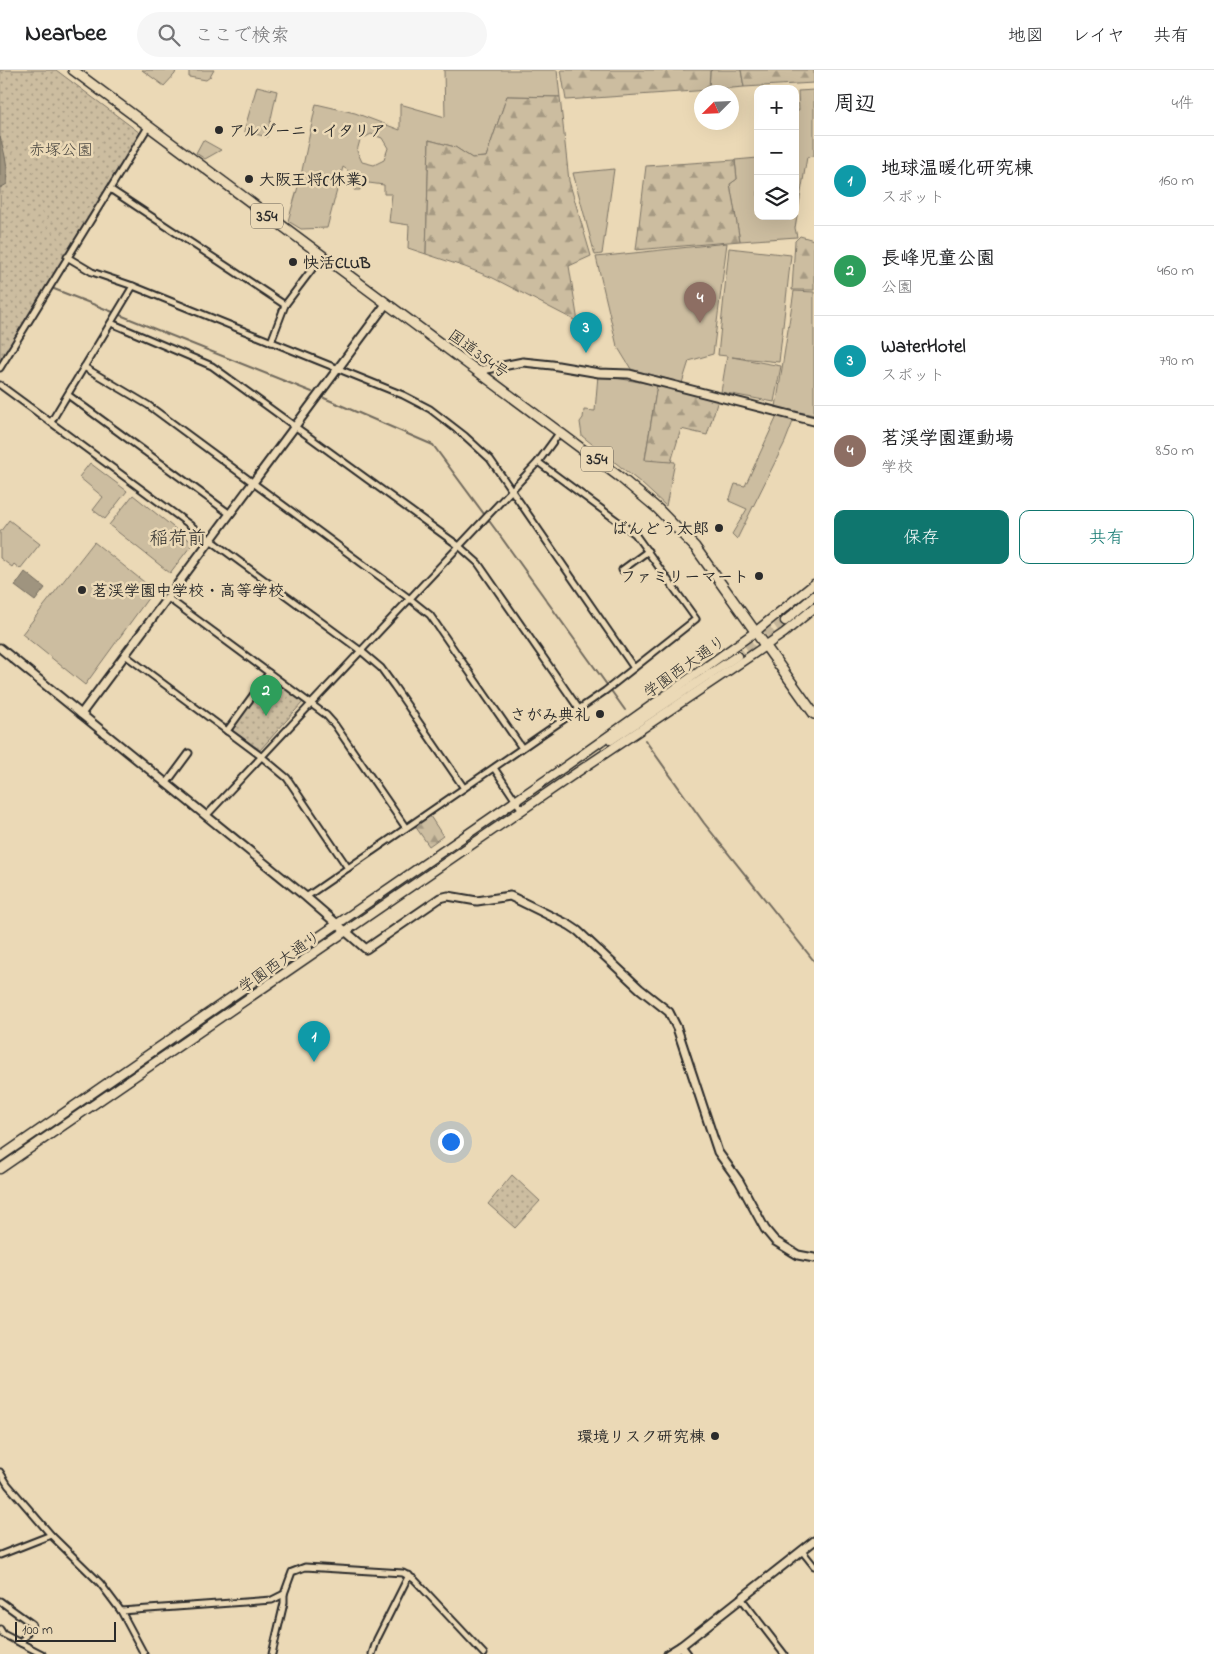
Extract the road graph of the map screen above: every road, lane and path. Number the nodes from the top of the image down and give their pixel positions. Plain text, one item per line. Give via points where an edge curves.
1 (73, 70) edge
2 (148, 127) junction
3 (110, 189) junction
4 (322, 256) junction
5 (67, 257) junction
6 (133, 286) junction
7 (386, 304) junction
8 (286, 305) junction
9 (111, 323) junction
10 (271, 342) junction
11 (84, 367) junction
12 (0, 368) edge
13 (338, 369) junction
14 (477, 370) junction
15 (0, 385) edge
16 (68, 395) junction
17 (814, 421) edge
18 (51, 422) junction
19 (295, 426) junction
20 (560, 432) junction
21 (538, 462) junction
22 (253, 483) junction
23 (511, 491) junction
24 (230, 514) junction
25 (210, 540) junction
26 (458, 546) junction
27 (648, 550) junction
28 (622, 570) dead end
29 (814, 584) edge
30 (814, 596) edge
31 (168, 598) junction
32 (410, 599) junction
33 (814, 608) edge
34 (785, 621) tunnel mouth
35 (755, 632) junction
36 (765, 646) junction
37 (0, 648) edge
38 (361, 651) junction
39 (125, 655) junction
40 (737, 656) tunnel mouth
41 (634, 668) junction
42 (269, 672) junction
43 (311, 704) junction
44 (579, 709) junction
45 (81, 714) junction
46 (814, 714) edge
47 (638, 723) junction
48 (227, 731) junction
49 (522, 748) junction
50 (189, 753) dead end
51 (262, 756) junction
52 (566, 766) junction
53 (494, 768) junction
54 (573, 775) junction
55 (166, 784) junction
56 (464, 788) junction
57 (516, 801) junction
58 (522, 810) junction
59 (206, 816) junction
60 (406, 828) junction
61 (348, 868) junction
62 (306, 897) junction
63 (338, 924) junction
64 (346, 931) junction
65 (0, 1157) edge
66 (0, 1169) edge
67 (814, 1258) edge
68 (0, 1472) edge
69 (51, 1535) junction
70 (814, 1541) edge
71 (802, 1551) junction
72 (0, 1555) edge
73 (814, 1566) edge
74 (410, 1575) junction
75 (284, 1594) junction
76 (741, 1598) junction
77 (0, 1601) edge
78 (121, 1611) junction
79 (0, 1629) edge
80 (21, 1644) junction
81 (681, 1646) junction
82 (42, 1654) edge
83 (144, 1654) edge
84 (272, 1654) edge
85 (372, 1654) edge
86 (484, 1654) edge
87 (668, 1654) edge
88 (687, 1654) edge
89 (784, 1654) edge

1 - 2 highway, 国道354号 / 354
2 - 3 street
2 - 4 highway, 国道354号 / 354
3 - 5 street
3 - 8 street
4 - 7 highway, 国道354号 / 354
4 - 8 street
5 - 6 street via 92,272
5 - 12 street
6 - 9 street
6 - 10 street
7 - 13 street
7 - 14 highway, 国道354号 / 354
8 - 10 street
9 - 11 street
9 - 19 street via 212,366
10 - 13 street
11 - 16 street
11 - 22 street via 148,406
13 - 19 street
13 - 23 street via 430,409 481,450
14 - 17 street via 523,362 630,374
14 - 20 highway, 国道354号 / 354
15 - 18 street
16 - 18 street
16 - 24 street
18 - 25 street
19 - 22 street
19 - 26 street
20 - 21 street
20 - 35 highway, 国道354号 / 354 via 643,496 683,534
21 - 23 street
21 - 27 street via 635,534
22 - 24 street
22 - 32 street
23 - 26 street
23 - 41 street
24 - 25 street
25 - 31 street
25 - 38 street
26 - 32 street
26 - 44 street via 478,563
27 - 28 street
27 - 41 street via 696,619
29 - 35 main road, 学園西大通り
30 - 34 main road
31 - 39 street
31 - 42 street
32 - 38 street
32 - 49 street via 430,615
33 - 36 main road, 学園西大通り
35 - 36 highway, 国道354号 / 354
35 - 52 main road, 学園西大通り
36 - 46 highway, 国道354号 / 354
36 - 54 main road, 学園西大通り
37 - 45 street
38 - 43 street
38 - 56 street via 381,668
39 - 45 street
39 - 48 street
40 - 47 main road, 学園西大通り
41 - 44 street
42 - 43 street
42 - 48 street
43 - 51 street
43 - 60 street via 335,726
44 - 49 street
45 - 55 street
47 - 52 main road, 学園西大通り
47 - 54 main road, 学園西大通り
48 - 51 street
49 - 53 street
50 - 55 street
51 - 59 street
51 - 61 street via 287,778
52 - 57 main road, 学園西大通り
53 - 56 street
53 - 57 street
54 - 58 main road, 学園西大通り
55 - 59 street
56 - 60 street
57 - 58 street
57 - 63 main road, 学園西大通り
58 - 64 main road, 学園西大通り
59 - 62 street
60 - 61 street
61 - 62 street
62 - 63 street
63 - 64 street
63 - 65 main road, 学園西大通り
64 - 66 main road, 学園西大通り
64 - 67 street via 366,949 440,898 448,896 477,901 510,896 578,932 669,1012 718,1152 775,1242 798,1255
68 - 69 street
69 - 72 street
69 - 78 street via 100,1583
70 - 71 street
71 - 73 street
71 - 76 street
74 - 75 street via 305,1566 292,1572
74 - 85 street
74 - 86 street
75 - 78 street via 272,1600
75 - 84 street
76 - 81 street
76 - 89 street
77 - 80 street via 32,1624
78 - 83 street
79 - 80 street
80 - 82 street
81 - 87 street
81 - 88 street

